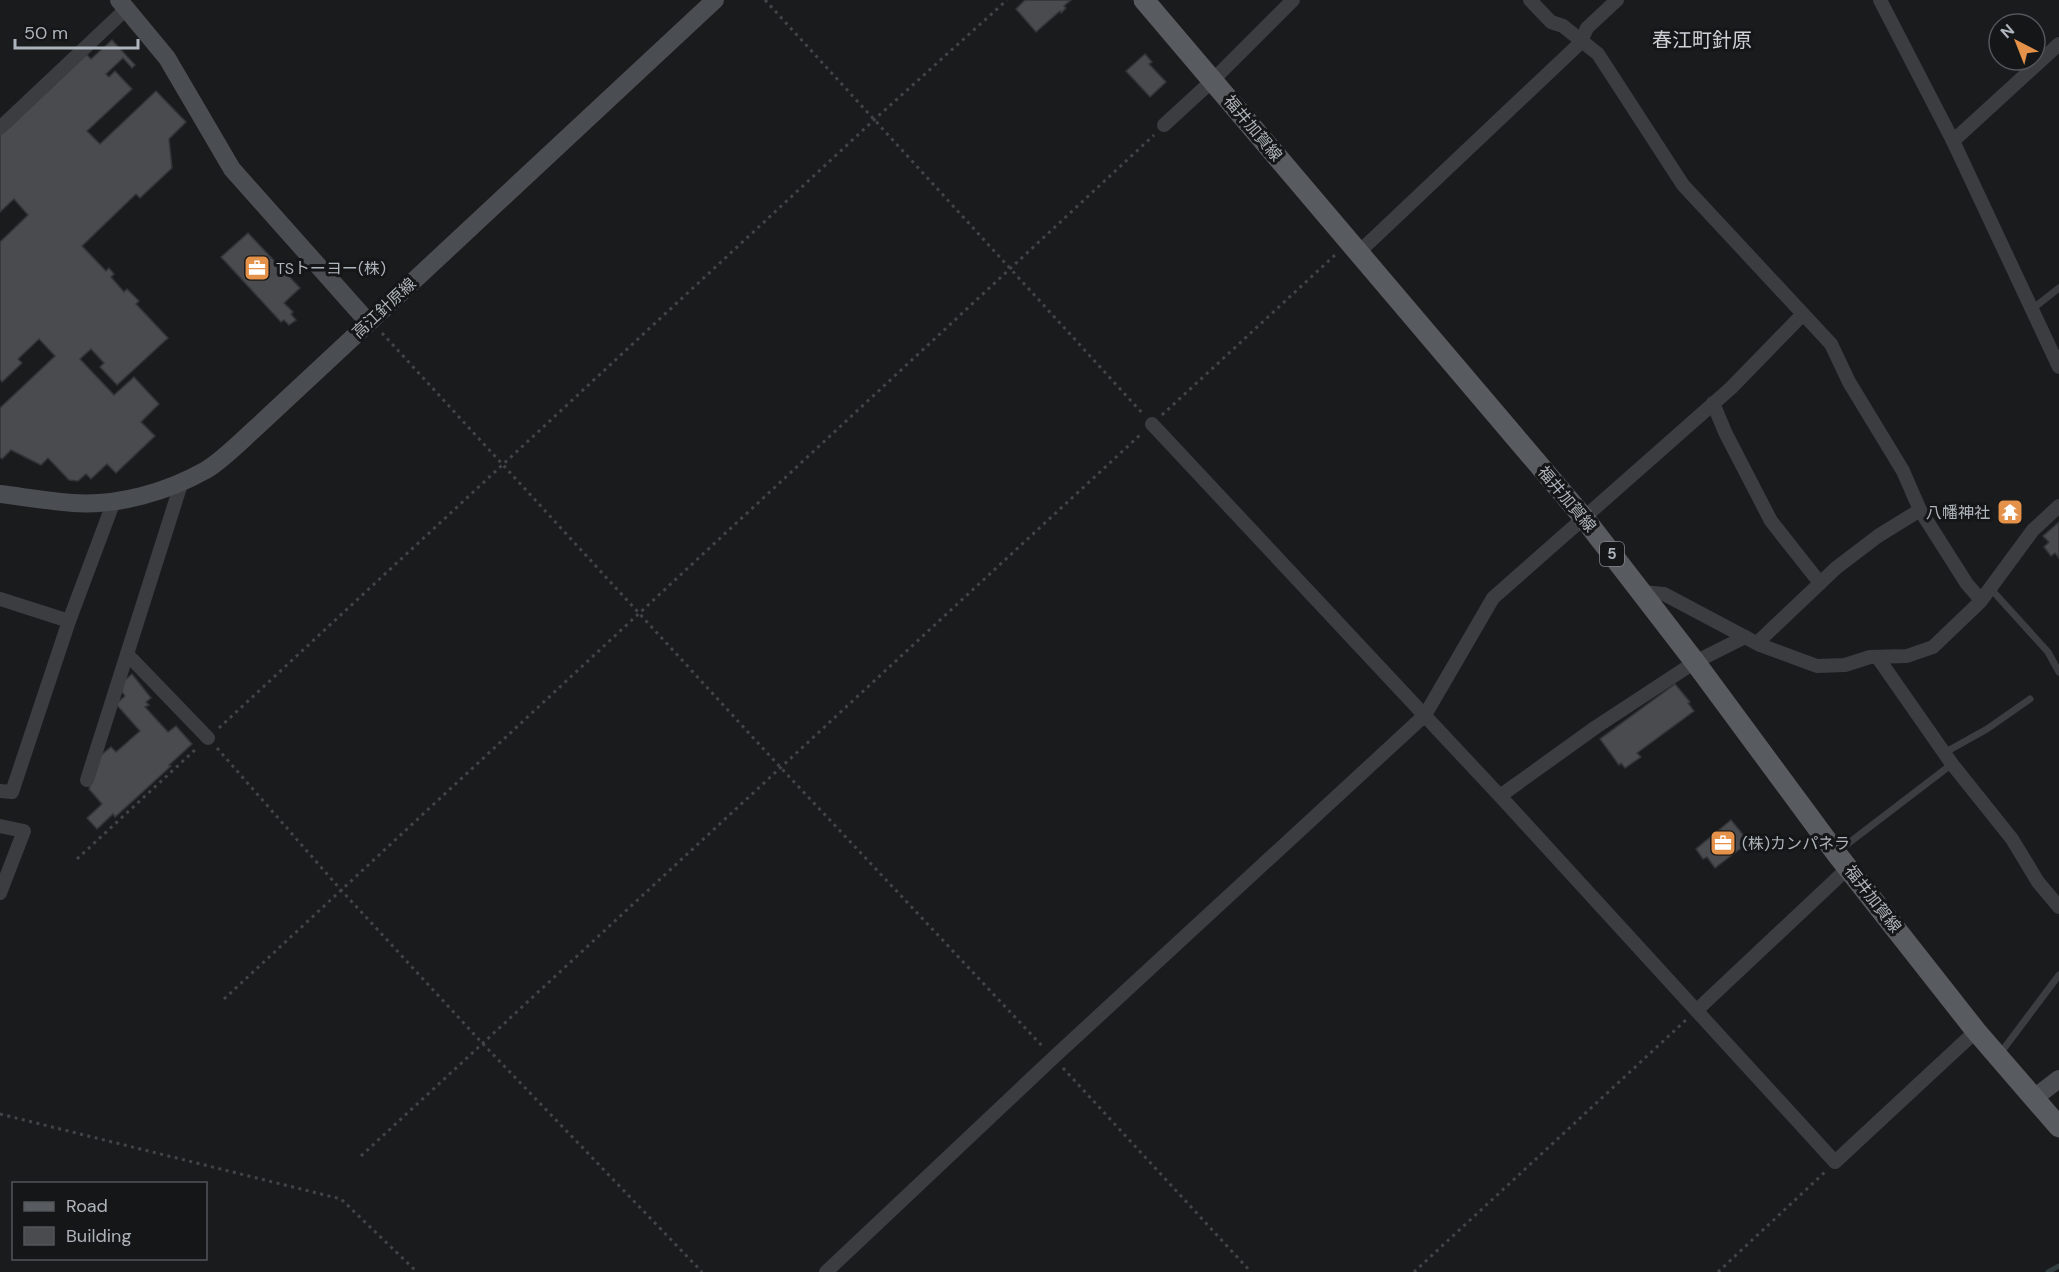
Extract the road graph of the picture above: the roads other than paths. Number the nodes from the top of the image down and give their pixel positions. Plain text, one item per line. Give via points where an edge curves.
1 (715, 0) edge
2 (1144, 0) edge
3 (1293, 0) edge
4 (1530, 0) edge
5 (1617, 0) edge
6 (1880, 0) edge
7 (123, 3) edge
8 (1581, 41) junction
9 (2059, 44) edge
10 (1213, 80) junction
11 (1164, 125) road end
12 (0, 128) edge
13 (1953, 141) junction
14 (1353, 248) junction
15 (2059, 288) edge
16 (2031, 310) junction
17 (1803, 314) junction
18 (370, 322) junction
19 (2059, 367) edge
20 (1713, 404) junction
21 (1152, 424) road end
22 (182, 481) junction
23 (0, 494) edge
24 (114, 501) junction
25 (2059, 506) edge
26 (1920, 510) junction
27 (1584, 518) junction
28 (1821, 583) junction
29 (1990, 588) junction
30 (1642, 592) junction
31 (0, 599) edge
32 (1982, 600) junction
33 (69, 621) junction
34 (1751, 640) junction
35 (127, 654) junction
36 (1878, 658) junction
37 (1695, 662) junction
38 (2059, 672) edge
39 (2030, 699) dead end
40 (1425, 715) junction
41 (208, 738) road end
42 (1948, 758) junction
43 (87, 780) dead end
44 (0, 791) edge
45 (1500, 796) junction
46 (0, 826) edge
47 (1842, 860) junction
48 (0, 893) edge
49 (2059, 907) edge
50 (2059, 975) edge
51 (1697, 1010) junction
52 (1976, 1031) junction
53 (1998, 1057) junction
54 (2059, 1079) edge
55 (2034, 1098) junction
56 (2059, 1126) edge
57 (826, 1272) edge

1 - 18 main road, 高江針原線
2 - 10 main road, 福井加賀線 / 5
3 - 10 street
4 - 8 street via 1551,22 1563,26
5 - 8 street via 1587,28
6 - 13 street
7 - 12 street
7 - 18 main road via 167,58 232,169
8 - 14 street
8 - 17 street via 1598,54 1683,185
9 - 13 street
10 - 11 street
10 - 14 main road, 福井加賀線 / 5
13 - 16 street
14 - 27 main road, 福井加賀線 / 5
15 - 16 lane
16 - 19 street
17 - 20 street
17 - 26 street via 1831,344 1849,382 1903,471
18 - 22 main road, 高江針原線 via 208,469
20 - 27 street
20 - 28 street via 1771,522
21 - 40 street
22 - 24 main road, 高江針原線
22 - 35 street
23 - 24 main road, 高江針原線 via 75,503
24 - 33 street
25 - 29 street via 2034,530
26 - 28 street via 1878,536
26 - 32 street via 1967,584
27 - 30 main road, 福井加賀線 / 5
27 - 40 street via 1493,598
28 - 34 street
29 - 32 street
29 - 38 lane via 2048,652
30 - 34 street via 1664,594
30 - 37 main road, 福井加賀線 / 5
31 - 33 street
32 - 36 street via 1933,647 1907,656
33 - 44 street via 12,792
34 - 36 street via 1817,666
34 - 37 street
35 - 41 street
35 - 43 street
36 - 42 street
37 - 45 street
37 - 47 main road, 福井加賀線 / 5
39 - 42 lane
40 - 45 street
40 - 57 street
42 - 47 lane
42 - 49 street
45 - 51 street
46 - 48 street via 24,831
47 - 51 street
47 - 52 main road, 福井加賀線 / 5
50 - 53 lane
51 - 52 street via 1835,1162
52 - 53 main road, 福井加賀線 / 5
53 - 55 main road, 福井加賀線 / 5
54 - 55 main road
55 - 56 main road, 福井加賀線 / 5

